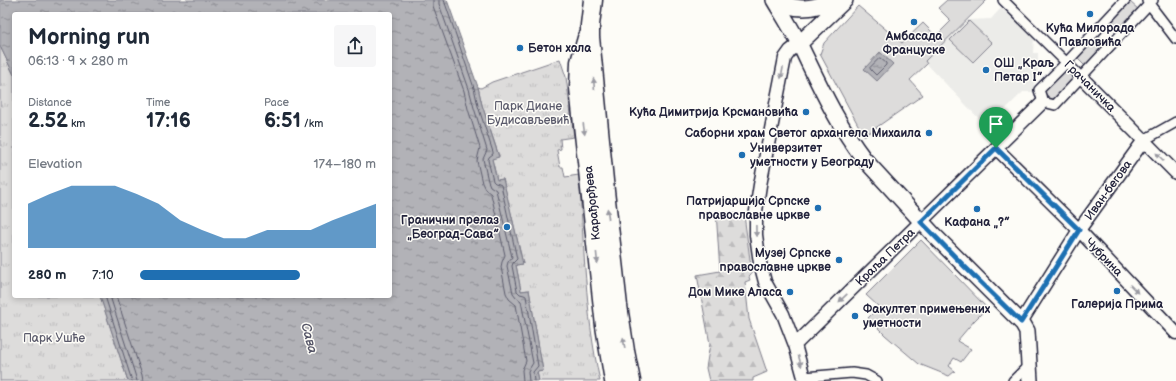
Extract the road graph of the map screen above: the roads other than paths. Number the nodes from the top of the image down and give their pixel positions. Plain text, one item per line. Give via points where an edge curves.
1 (593, 0) edge
2 (774, 0) edge
3 (777, 0) edge
4 (833, 0) edge
5 (844, 0) edge
6 (1004, 0) edge
7 (1125, 0) edge
8 (1150, 1) edge
9 (590, 25) junction
10 (1176, 39) edge
11 (799, 44) junction
12 (1066, 63) junction
13 (1082, 79) junction
14 (1043, 102) junction
15 (1176, 122) edge
16 (1144, 140) junction
17 (996, 148) junction
18 (1176, 173) edge
19 (921, 222) junction
20 (1079, 230) junction
21 (1021, 322) junction
22 (1176, 332) edge
23 (795, 345) junction
24 (1029, 365) junction
25 (805, 379) edge
26 (614, 381) edge
27 (631, 381) edge
28 (877, 381) edge
29 (1013, 381) edge
30 (1030, 381) edge

1 - 9 main road, Карађорђева
2 - 11 street
3 - 4 street via 785,5 807,8
5 - 11 street
6 - 12 street, Грачаничка
7 - 12 street
8 - 10 street
8 - 13 street
9 -> 26 main road, Карађорђева via 580,62 579,88 605,326
27 -> 9 main road, Карађорђева via 621,329 605,191
11 - 19 street via 855,148
11 -> 23 street via 785,58 756,217 757,249 765,282 783,314
12 - 13 street, Грачаничка
12 - 14 street via 1040,90
13 - 14 street via 1055,105
13 - 16 street, Грачаничка
14 - 17 street, Краља Петра
15 - 16 street
18 -> 16 street, Грачаничка
16 - 20 street, Иван-бегова
17 - 19 street, Краља Петра
17 - 20 street, Чубрина
19 - 21 street
19 -> 23 street, Краља Петра
20 - 21 street, Иван-бегова
20 -> 22 street, Чубрина
21 - 24 street via 1027,331
23 -> 25 street
24 - 29 street
24 - 30 street
25 - 28 street via 852,373 866,375

